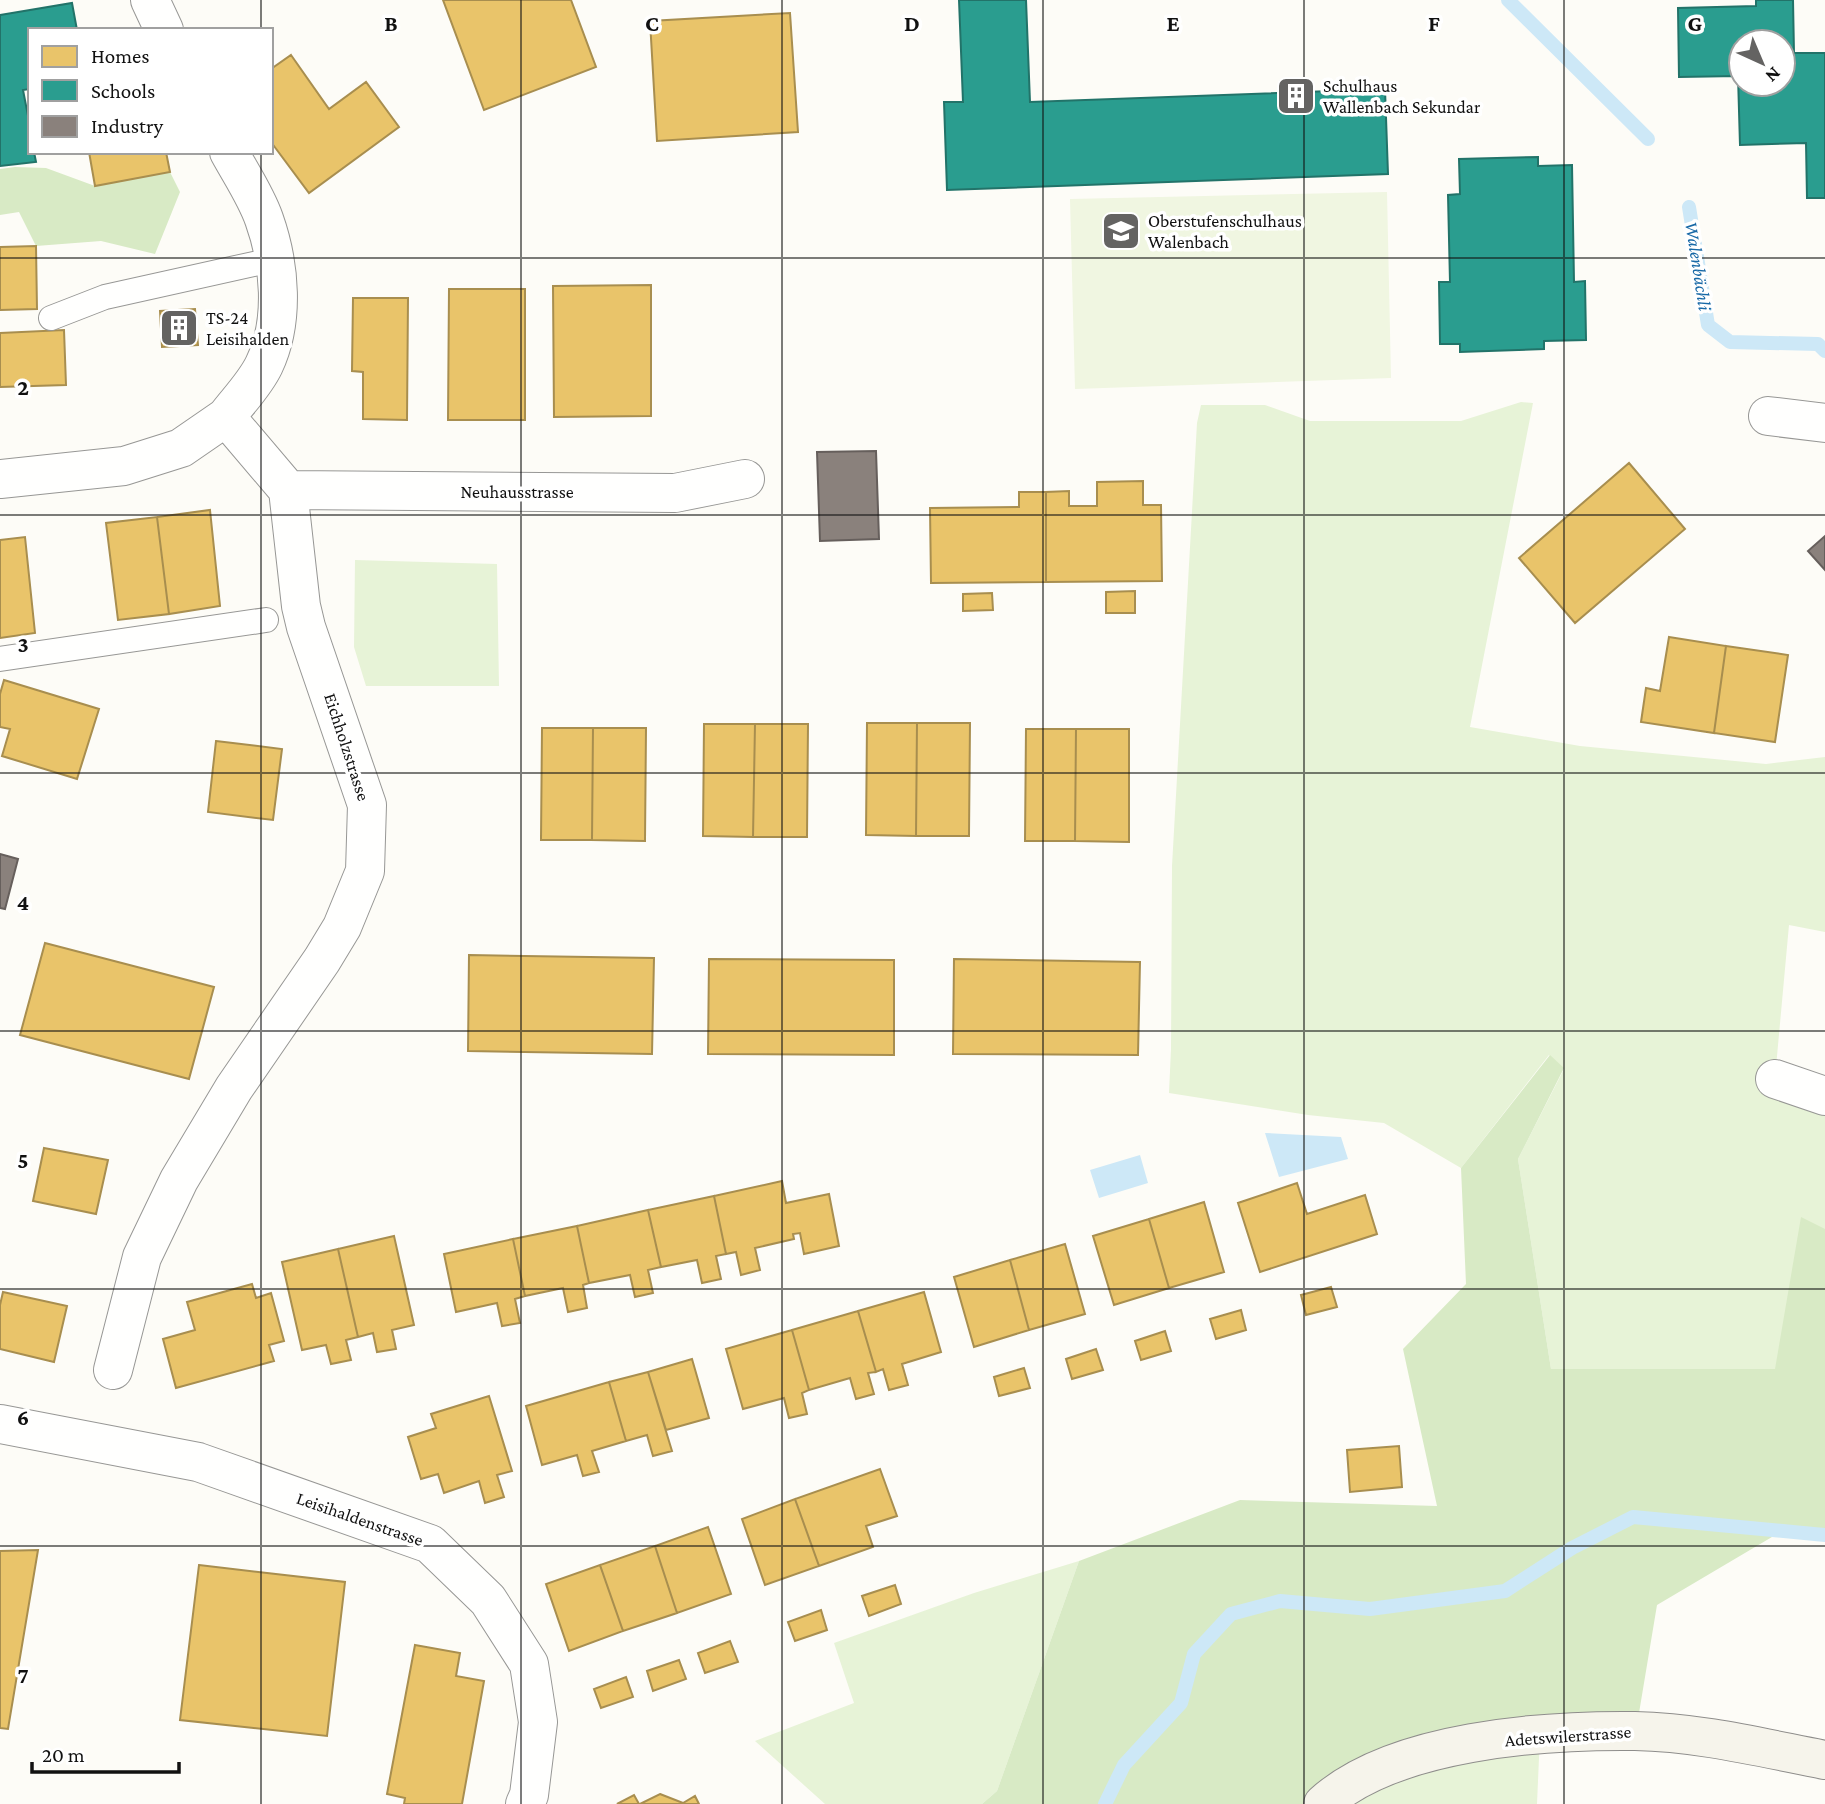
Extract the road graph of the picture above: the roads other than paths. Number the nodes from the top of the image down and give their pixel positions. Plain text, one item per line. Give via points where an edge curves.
1 (150, 0) edge
2 (163, 28) edge
3 (230, 154) edge
4 (276, 258) junction
5 (51, 318) dead end
6 (1768, 416) dead end
7 (226, 417) junction
8 (1825, 423) edge
9 (0, 479) edge
10 (745, 479) dead end
11 (288, 490) junction
12 (265, 620) dead end
13 (0, 659) edge
14 (1775, 1079) dead end
15 (1825, 1096) edge
16 (113, 1370) dead end
17 (0, 1424) edge
18 (1825, 1760) edge
19 (525, 1804) edge
20 (1323, 1804) edge

1 - 2 street
3 - 4 street via 264,217
4 - 5 lane via 105,297
4 - 7 street via 275,331 264,366
6 - 8 street
7 - 9 street via 181,448 124,466
7 - 11 street
10 - 11 street, Neuhausstrasse via 675,493
11 - 16 street, Eichholzstrasse via 306,627 367,805 365,871 323,960 234,1088 179,1180 142,1257
12 - 13 lane
14 - 15 street
17 - 19 street, Leisihaldenstrasse via 198,1462 430,1544 488,1600 529,1664 538,1722
18 - 20 street, Adetswilerstrasse via 1717,1739 1636,1731 1541,1735 1431,1752 1359,1779

